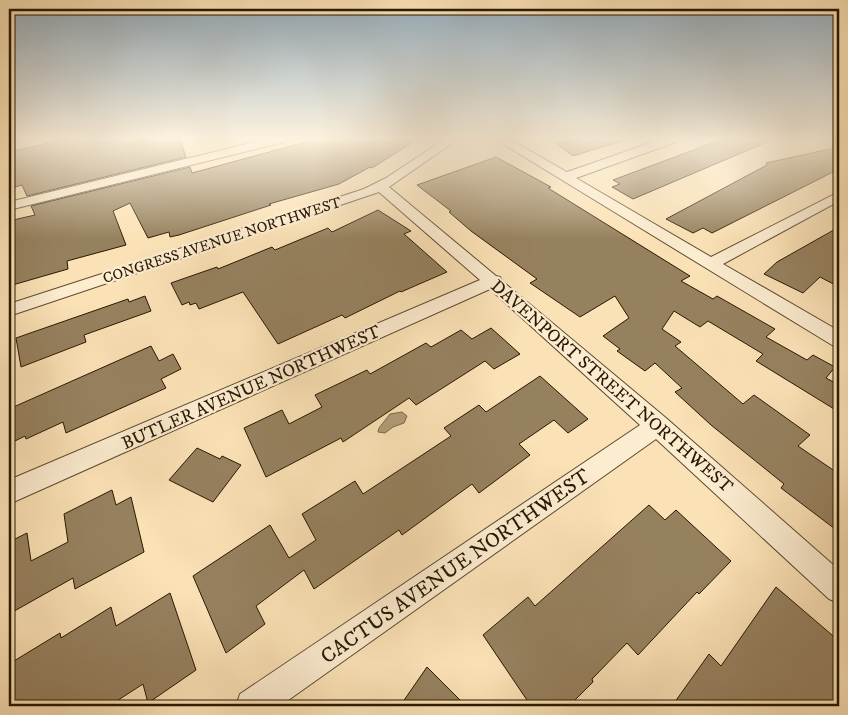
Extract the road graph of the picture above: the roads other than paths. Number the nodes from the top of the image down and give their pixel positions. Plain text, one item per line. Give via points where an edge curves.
1 (145, 172) edge
2 (403, 172) edge
3 (558, 172) edge
4 (579, 172) edge
5 (566, 177) junction
6 (381, 187) junction
7 (839, 196) edge
8 (9, 206) edge
9 (712, 264) junction
10 (494, 281) junction
11 (9, 310) edge
12 (839, 340) edge
13 (658, 425) junction
14 (9, 492) edge
15 (839, 589) edge
16 (252, 706) edge

1 - 8 street
2 - 6 street, CONGRESS AVENUE NORTHWEST
3 - 5 street
4 - 5 street
5 - 9 street
6 - 10 street, DAVENPORT STREET NORTHWEST
6 - 11 street, CONGRESS AVENUE NORTHWEST
7 - 9 street
9 - 12 street
10 - 13 street, DAVENPORT STREET NORTHWEST
10 - 14 street, BUTLER AVENUE NORTHWEST
13 - 15 street, DAVENPORT STREET NORTHWEST
13 - 16 street, CACTUS AVENUE NORTHWEST

